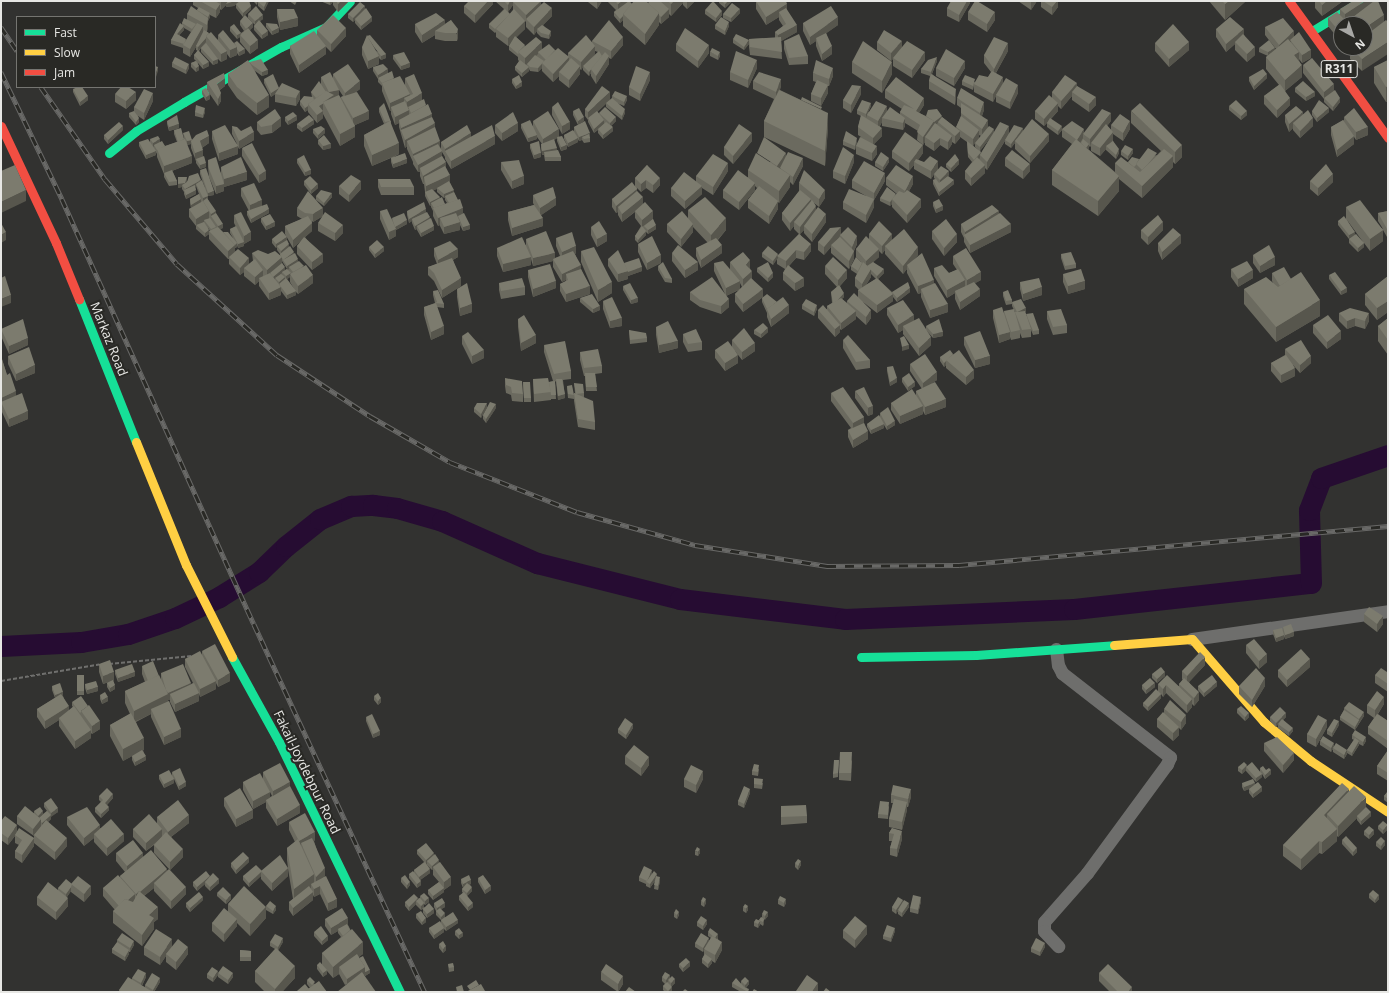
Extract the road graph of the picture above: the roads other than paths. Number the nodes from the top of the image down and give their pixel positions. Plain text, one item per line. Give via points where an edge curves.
1 (350, 1) edge
2 (1289, 1) edge
3 (1361, 1) edge
4 (1312, 32) junction
5 (1, 126) edge
6 (1388, 138) edge
7 (109, 153) dead end
8 (186, 565) joint
9 (1388, 611) edge
10 (1192, 639) junction
11 (1056, 649) junction
12 (861, 657) dead end
13 (1388, 812) edge
14 (1058, 946) dead end
15 (400, 992) edge

1 - 7 street via 326,27 281,47 184,102 136,131
2 - 4 street, R311
3 - 4 street
4 - 6 street, R311
5 - 8 street, Markaz Road via 56,243
8 - 15 street, Fakail-Joydebpur Road via 279,742
9 - 10 street
10 - 11 street
10 - 13 street via 1264,722 1311,761
11 - 12 street via 976,656
11 - 14 street via 1058,665 1062,672 1170,757 1086,873 1044,922 1044,931

